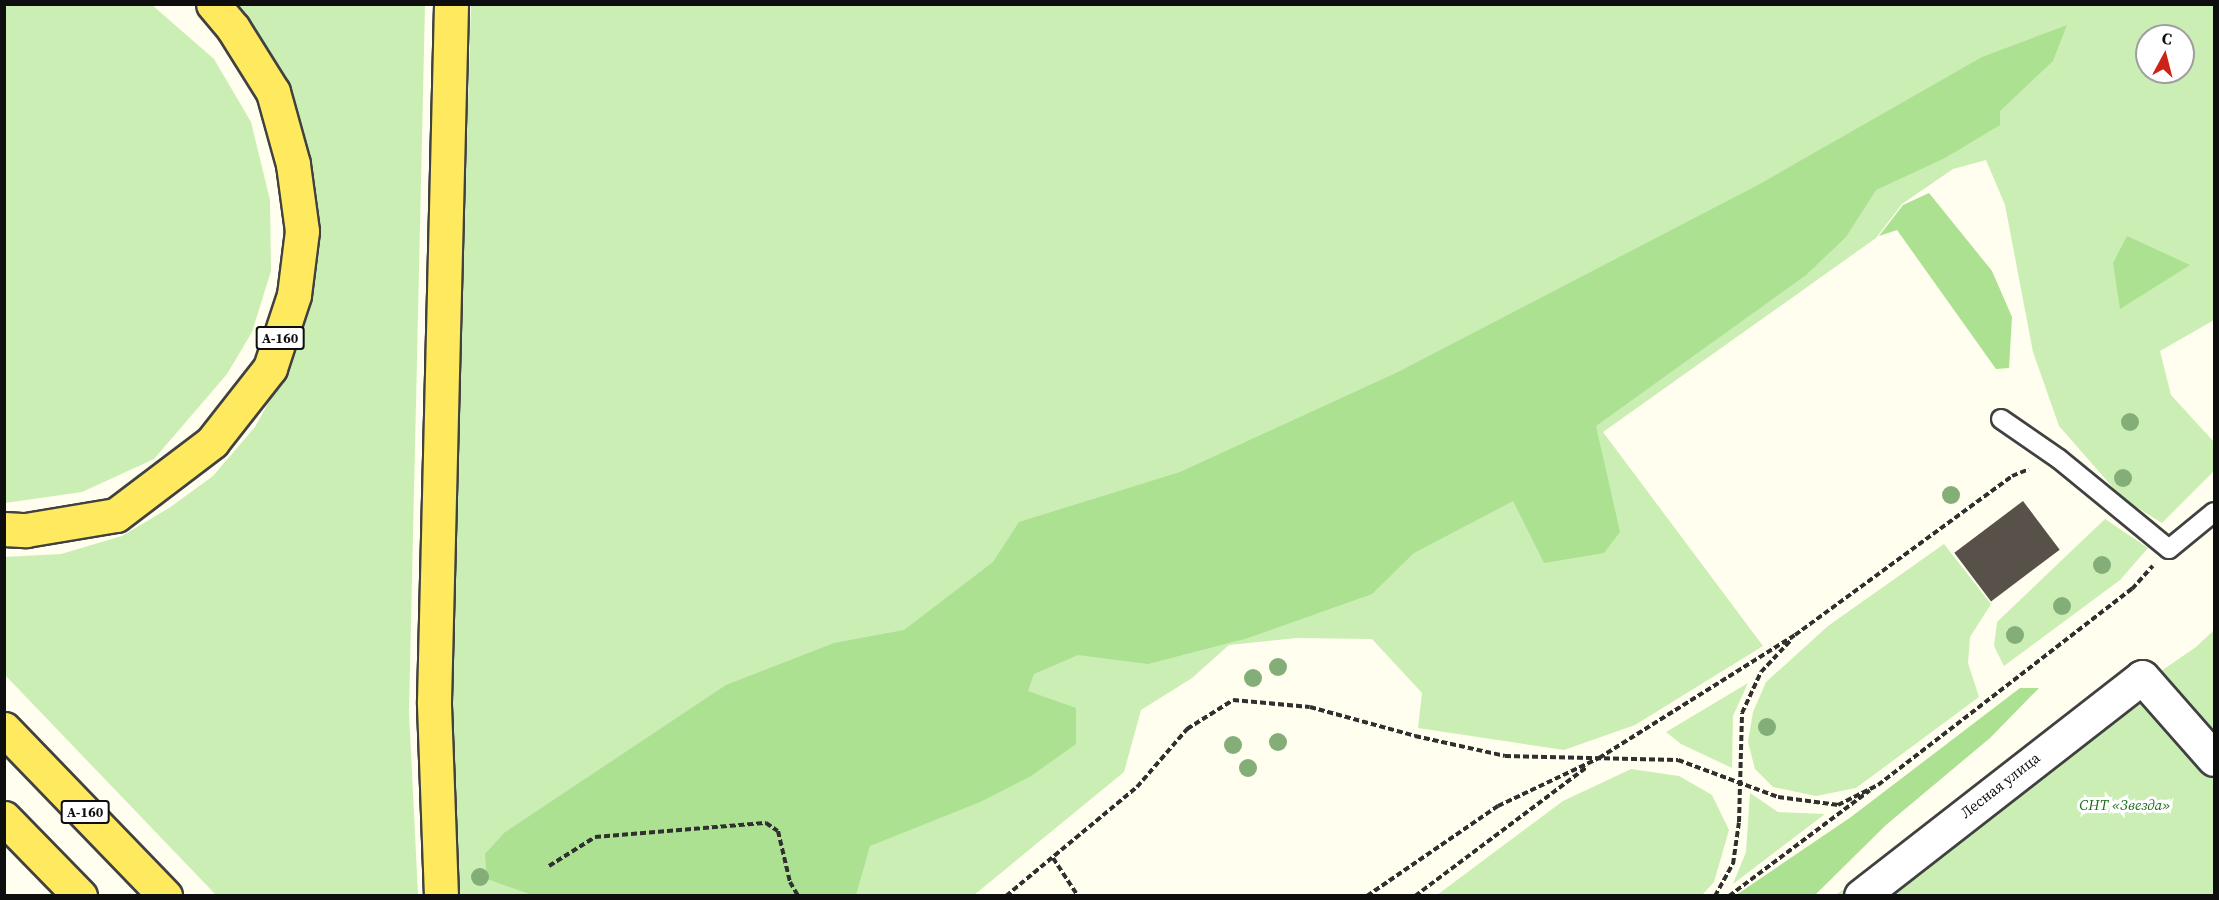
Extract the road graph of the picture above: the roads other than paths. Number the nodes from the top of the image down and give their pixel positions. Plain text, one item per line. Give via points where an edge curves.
1 (213, 4) edge
2 (451, 4) edge
3 (2001, 419) dead end
4 (2214, 512) edge
5 (4, 529) edge
6 (4, 729) edge
7 (2214, 759) edge
8 (4, 818) edge
9 (80, 896) edge
10 (165, 896) edge
11 (441, 896) edge
12 (1861, 896) edge

1 - 5 main road, А-160 via 233,28 273,92 293,164 301,242 294,295 270,368 212,442 116,515 26,530
2 - 11 main road via 435,701
3 - 4 lane via 2068,467 2169,549
6 - 10 main road, А-160
7 - 12 street, Лесная улица via 2142,677
8 - 9 main road

